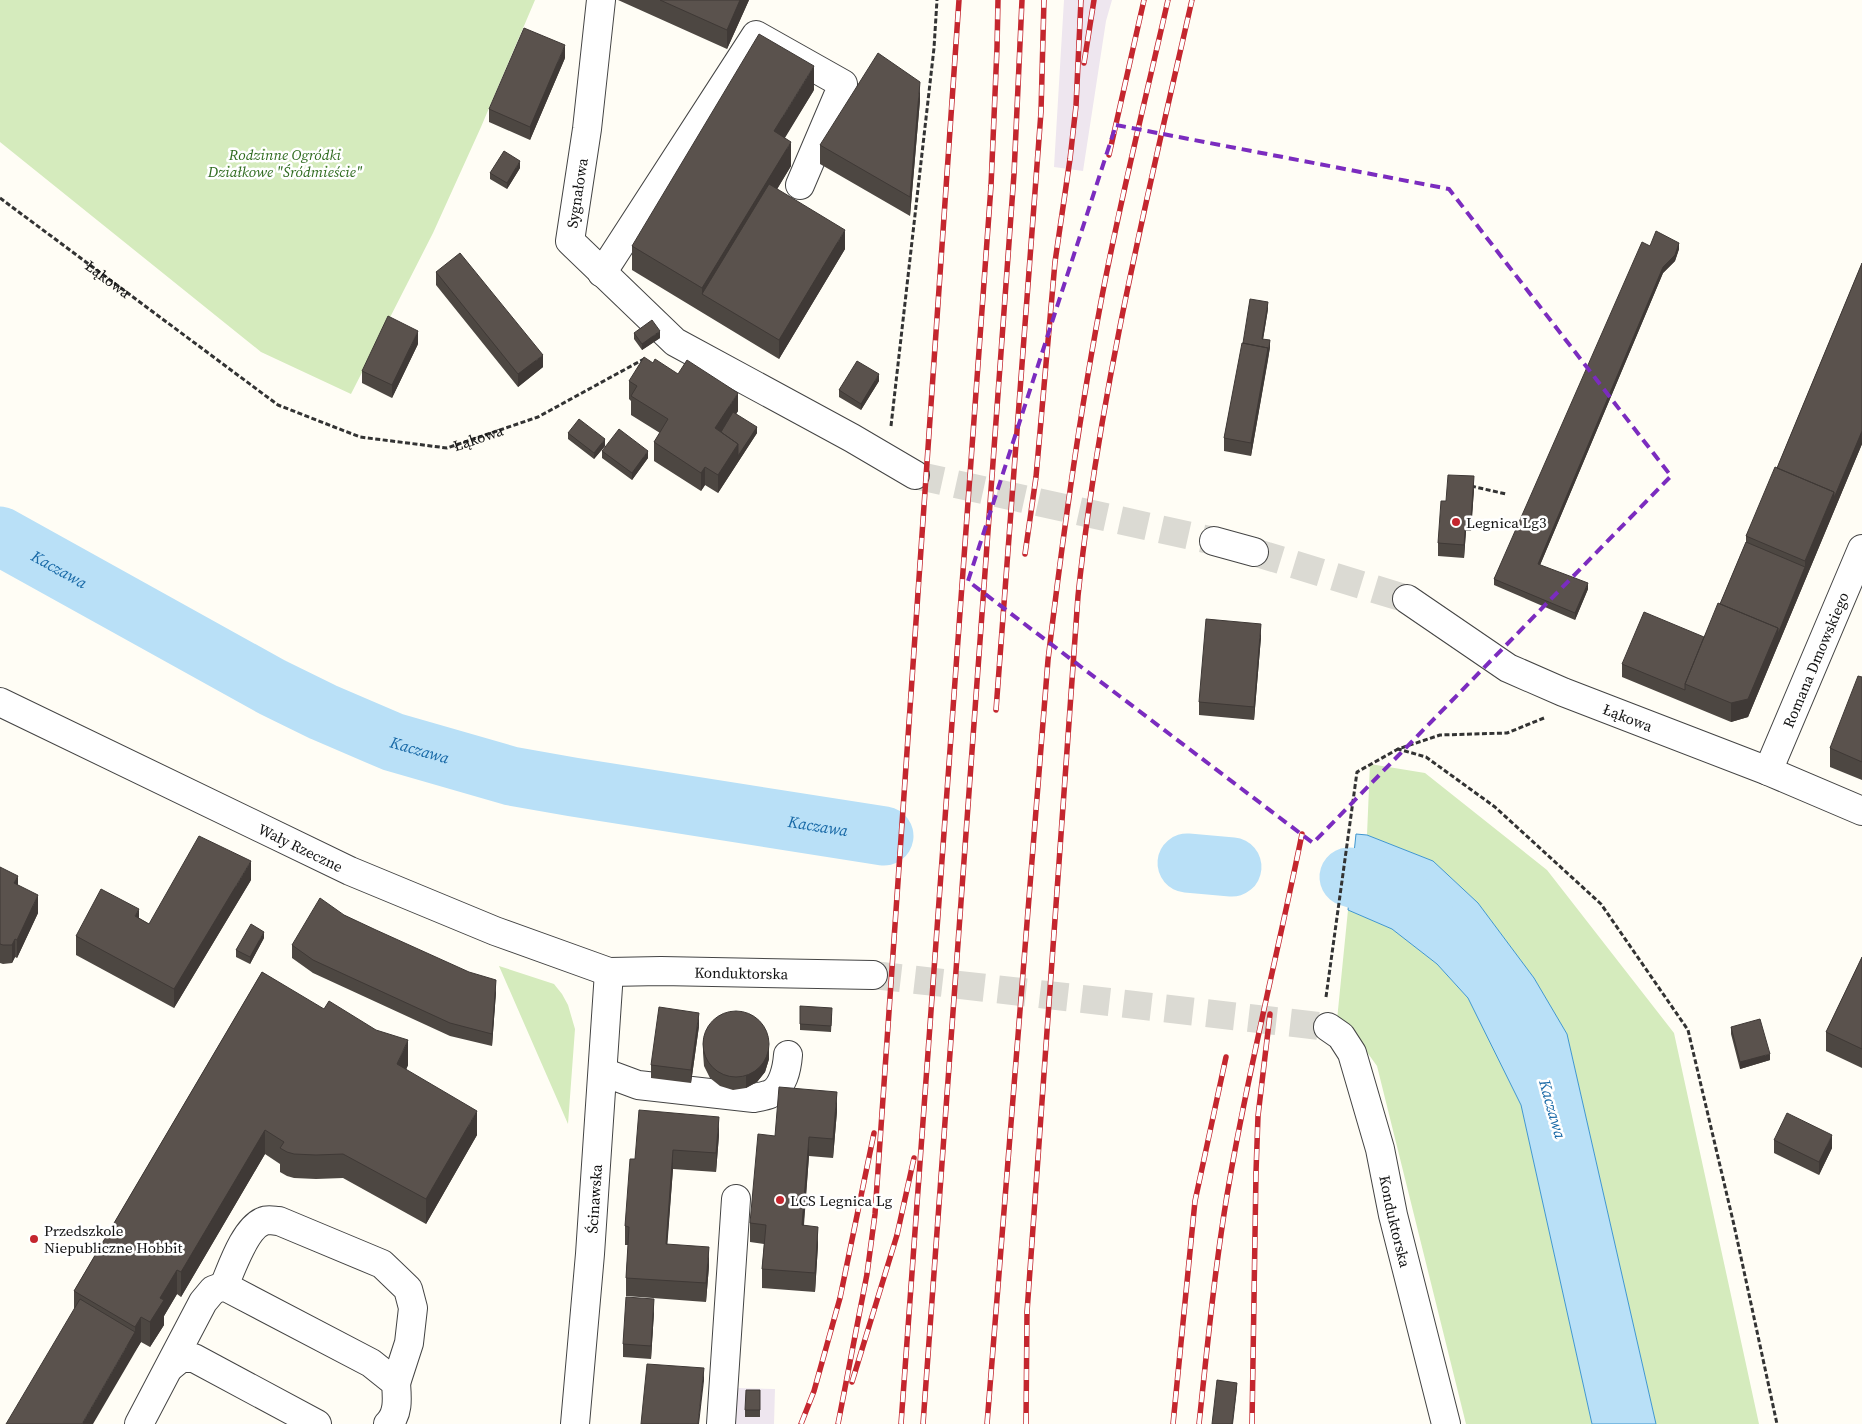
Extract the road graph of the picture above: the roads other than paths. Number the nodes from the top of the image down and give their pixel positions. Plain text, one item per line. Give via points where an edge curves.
1 (601, 0) edge
2 (800, 185) dead end
3 (602, 273) junction
4 (915, 476) tunnel mouth
5 (1214, 542) tunnel mouth
6 (1862, 549) edge
7 (1254, 552) tunnel mouth
8 (1407, 600) tunnel mouth
9 (0, 702) edge
10 (1768, 771) junction
11 (1862, 811) edge
12 (609, 972) junction
13 (873, 975) tunnel mouth
14 (1327, 1015) road end
15 (788, 1055) dead end
16 (603, 1072) junction
17 (736, 1200) dead end
18 (224, 1286) junction
19 (170, 1367) junction
20 (396, 1383) junction
21 (139, 1424) edge
22 (317, 1424) edge
23 (388, 1424) edge
24 (575, 1424) edge
25 (721, 1424) edge
26 (1446, 1424) edge

1 - 3 street, Sygnałowa via 587,130 570,241
2 - 3 street via 843,84 756,35
3 - 4 street, Sygnałowa via 675,342
5 - 7 street
6 - 10 street, Romana Dmowskiego
8 - 10 street, Łąkowa via 1508,668
9 - 12 street, Wały Rzeczne via 358,874 495,931
10 - 11 street, Łąkowa
12 - 13 street, Konduktorska
12 - 16 street, Ścinawska
14 - 26 street, Konduktorska via 1352,1053 1380,1149 1393,1215
15 - 16 street via 781,1082 772,1094 754,1098 638,1085
16 - 24 street, Ścinawska
17 - 25 street
18 - 19 street via 213,1290 203,1302
18 - 20 street via 371,1363
18 - 20 street via 240,1248 264,1220 279,1221 382,1264 408,1289 413,1308 409,1343
19 - 21 street
19 - 22 street via 181,1358 194,1358
20 - 23 street via 397,1401 393,1420

